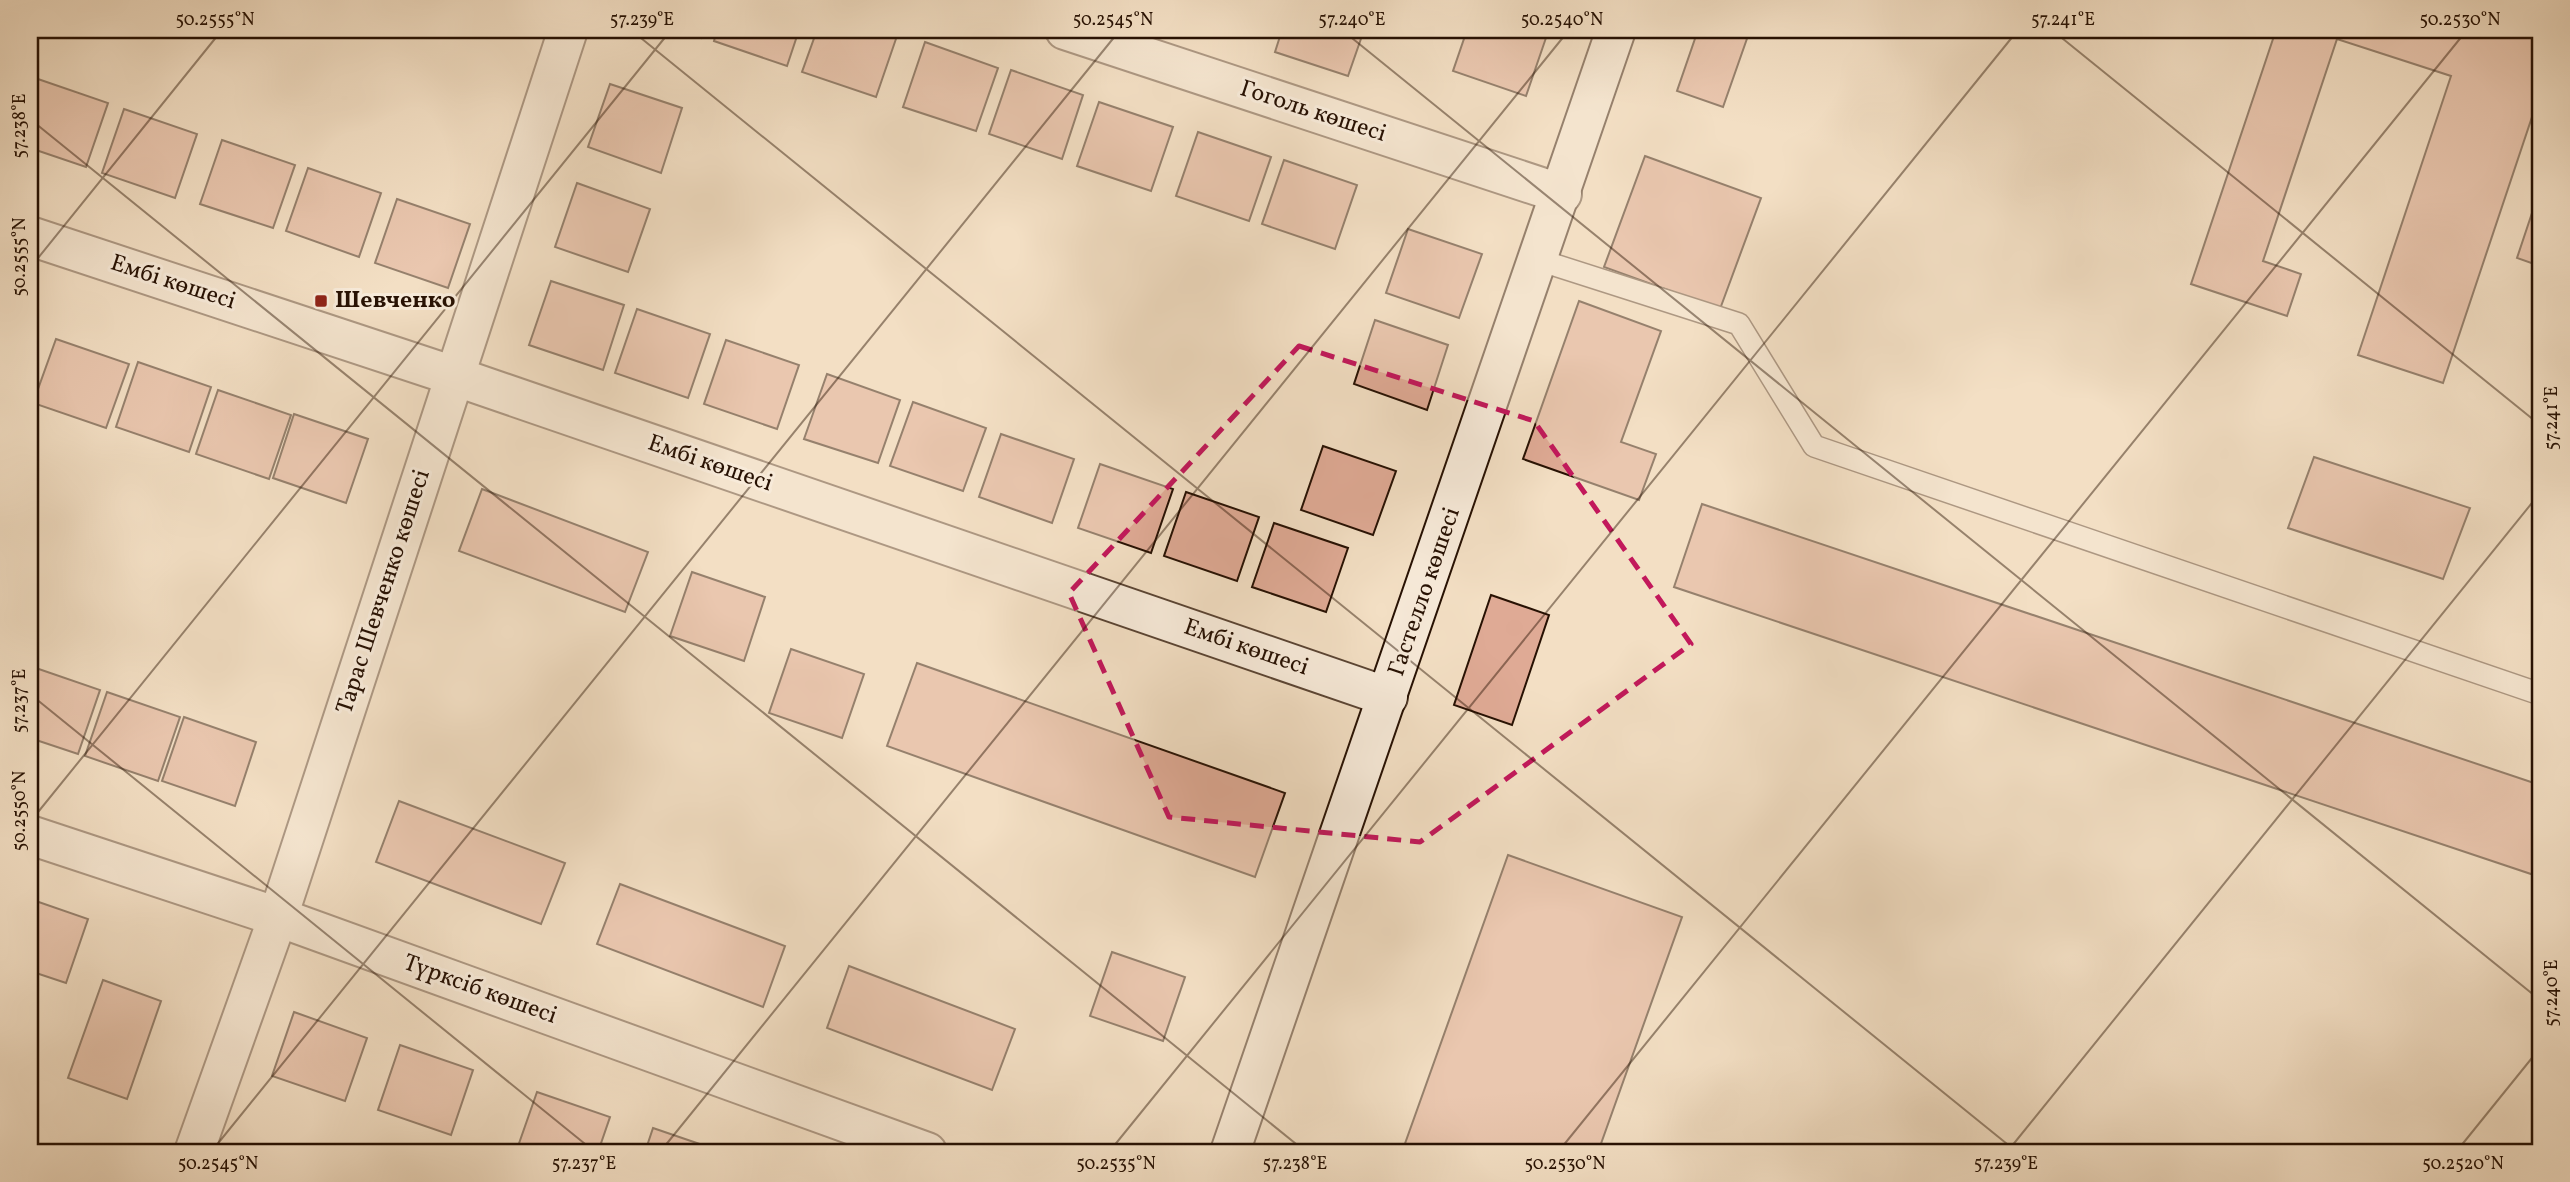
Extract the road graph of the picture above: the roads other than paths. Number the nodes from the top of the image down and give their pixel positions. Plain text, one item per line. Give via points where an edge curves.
1 (568, 30) edge
2 (1065, 30) edge
3 (1616, 30) edge
4 (1562, 194) junction
5 (30, 236) edge
6 (1539, 260) junction
7 (454, 376) junction
8 (2540, 694) edge
9 (1388, 697) junction
10 (30, 835) edge
11 (278, 917) junction
12 (194, 1152) edge
13 (927, 1152) edge
14 (1230, 1152) edge

1 - 7 street, Тарас Шевченко көшесі
2 - 4 street, Гоголь көшесі
3 - 4 street, Гастелло көшесі
4 - 6 street, Гастелло көшесі
5 - 7 street, Ембі көшесі
6 - 8 lane via 1739,324 1814,446
6 - 9 street, Гастелло көшесі
7 - 9 street, Ембі көшесі
7 - 11 street, Тарас Шевченко көшесі
9 - 14 street, Гастелло көшесі
10 - 11 street, Түрксіб көшесі
11 - 12 street, Тарас Шевченко көшесі
11 - 13 street, Түрксіб көшесі

